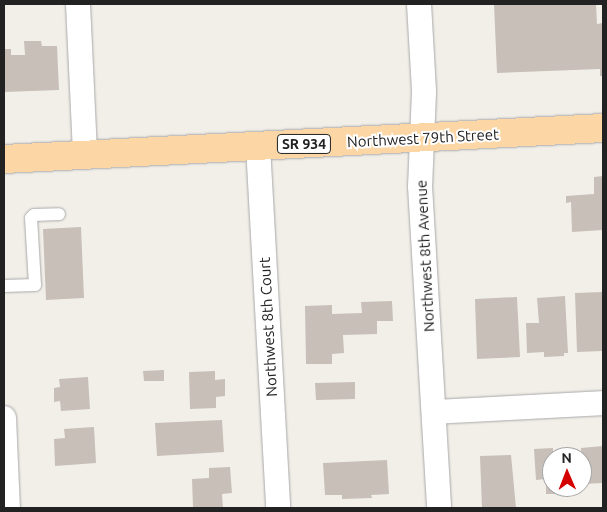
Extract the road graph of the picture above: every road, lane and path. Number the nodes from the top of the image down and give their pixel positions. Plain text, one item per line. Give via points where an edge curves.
1 (78, 4) edge
2 (419, 4) edge
3 (603, 128) edge
4 (422, 138) junction
5 (258, 146) junction
6 (85, 155) junction
7 (4, 159) edge
8 (60, 214) dead end
9 (4, 286) edge
10 (603, 403) edge
11 (434, 412) junction
12 (4, 418) edge
13 (8, 508) edge
14 (278, 508) edge
15 (439, 508) edge

1 - 6 street
2 - 4 street, Northwest 8th Avenue via 424,92
3 - 4 main road, Northwest 79th Street / SR 934
4 - 5 main road, Northwest 79th Street / SR 934
4 - 11 street, Northwest 8th Avenue via 420,186
5 - 6 main road, Northwest 79th Street / SR 934
5 - 14 street, Northwest 8th Court
6 - 7 main road, Northwest 79th Street / SR 934
8 - 9 lane via 34,215 31,218 35,285
10 - 11 street
11 - 15 street, Northwest 8th Avenue
12 - 13 street

